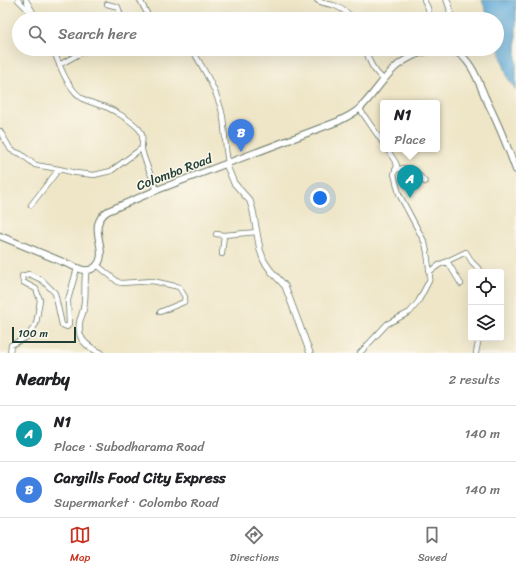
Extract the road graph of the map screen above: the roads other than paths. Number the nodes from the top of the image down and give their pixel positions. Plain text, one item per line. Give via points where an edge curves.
1 (18, 0) edge
2 (26, 0) edge
3 (140, 0) edge
4 (317, 0) edge
5 (424, 0) edge
6 (447, 0) edge
7 (107, 4) dead end
8 (29, 12) edge
9 (32, 12) edge
10 (120, 12) edge
11 (146, 12) edge
12 (348, 12) edge
13 (429, 12) edge
14 (450, 12) edge
15 (56, 56) edge
16 (75, 56) edge
17 (196, 56) edge
18 (368, 56) edge
19 (411, 56) edge
20 (461, 56) edge
21 (59, 65) junction
22 (384, 80) junction
23 (359, 108) junction
24 (0, 132) edge
25 (380, 138) edge
26 (142, 148) junction
27 (389, 152) edge
28 (513, 153) edge
29 (227, 163) junction
30 (59, 169) junction
31 (396, 170) junction
32 (516, 170) edge
33 (425, 182) dead end
34 (157, 190) junction
35 (31, 205) dead end
36 (257, 232) junction
37 (216, 234) dead end
38 (224, 235) junction
39 (0, 236) edge
40 (222, 254) dead end
41 (447, 261) junction
42 (97, 265) junction
43 (77, 268) junction
44 (479, 269) edge
45 (86, 270) junction
46 (429, 272) junction
47 (461, 284) dead end
48 (160, 312) dead end
49 (478, 341) edge
50 (10, 353) edge
51 (101, 353) edge
52 (310, 353) edge
53 (360, 353) edge
54 (476, 353) edge

1 - 8 street
2 - 9 street
3 - 11 street
4 - 12 street
5 - 13 street
6 - 14 main road
7 - 10 street via 118,7
15 - 21 street
16 - 21 street
17 - 29 street via 215,92 222,116
18 - 22 street via 373,69
19 - 22 highway, Colombo Road
20 - 28 highway, Colombo Road via 473,71
21 - 26 street via 79,95 117,113 138,128 142,134
22 - 23 highway, Colombo Road
23 - 25 street
23 - 29 highway, Colombo Road via 332,125
24 - 30 street via 10,150 21,154 35,165
26 - 30 street via 111,171 94,175 76,174
26 - 34 street
27 - 31 street via 396,163
28 - 32 highway, Colombo Road
29 - 34 highway, Colombo Road
29 - 36 main road via 234,183 250,202
30 - 35 street
31 - 33 street via 410,168
31 - 46 street via 394,174 399,194 424,243
34 - 42 highway, Colombo Road via 115,207 103,215 98,228 101,254
36 - 38 street
36 - 52 main road via 264,260 285,286
37 - 38 street
38 - 40 street
39 - 43 highway
41 - 44 street via 466,252
41 - 46 street
41 - 47 street
42 - 45 highway via 91,270
42 - 48 street via 118,282 153,281 179,287 185,297 184,302
43 - 45 highway
43 - 50 street via 68,300 67,327 62,325 55,293 42,280 29,274 22,276 23,282 36,289 40,300 36,324 27,337 11,346
45 - 51 main road via 85,303 80,332 86,345
46 - 53 street via 429,281 410,312 387,324
49 - 54 street

